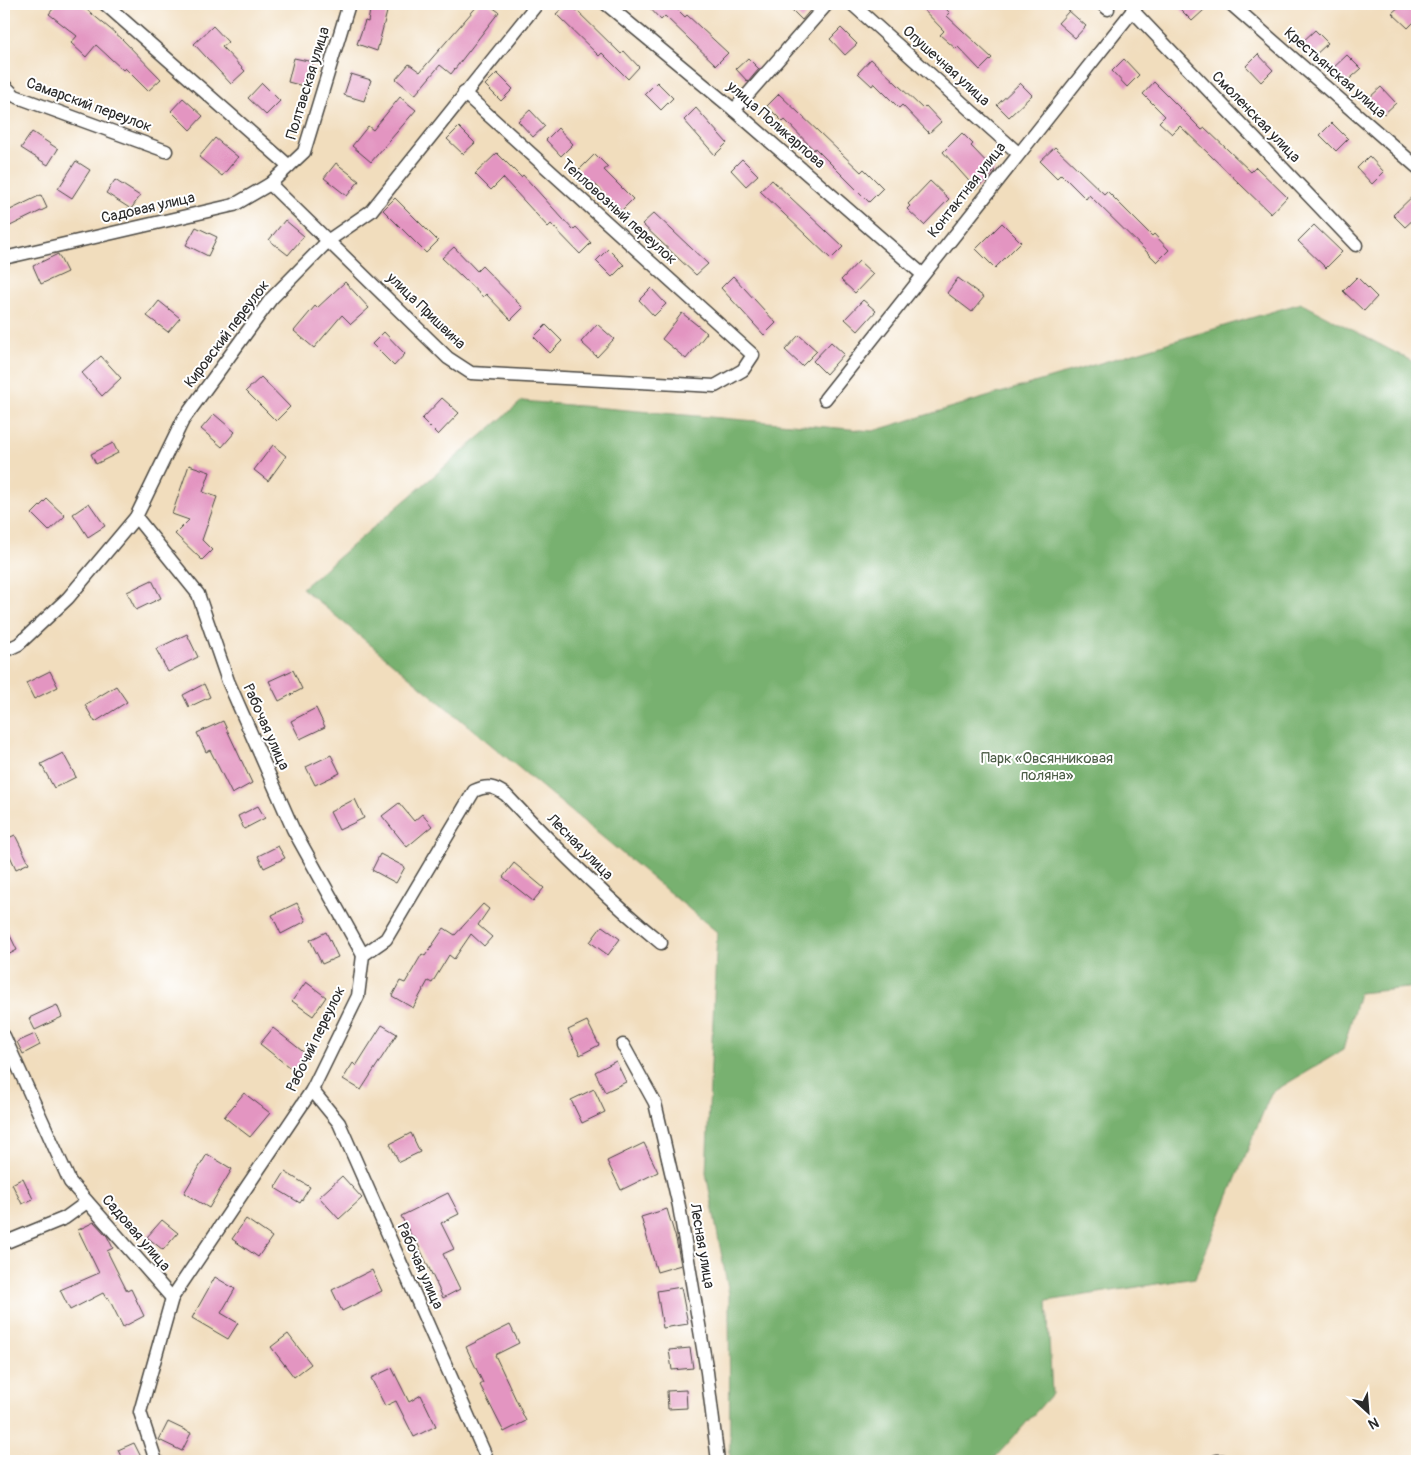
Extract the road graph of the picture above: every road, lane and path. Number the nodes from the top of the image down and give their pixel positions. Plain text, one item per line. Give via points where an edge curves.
1 (105, 4) edge
2 (349, 4) edge
3 (537, 4) edge
4 (606, 4) edge
5 (827, 4) edge
6 (852, 4) edge
7 (1231, 4) edge
8 (1135, 7) edge
9 (4, 86) edge
10 (464, 93) junction
11 (734, 110) junction
12 (166, 150) dead end
13 (1018, 153) junction
14 (289, 166) junction
15 (1417, 167) edge
16 (270, 184) junction
17 (329, 240) junction
18 (1356, 245) dead end
19 (4, 258) edge
20 (922, 274) junction
21 (716, 386) joint
22 (825, 398) dead end
23 (136, 517) junction
24 (4, 651) edge
25 (661, 943) dead end
26 (363, 955) junction
27 (4, 1036) edge
28 (623, 1045) dead end
29 (312, 1090) junction
30 (87, 1202) junction
31 (4, 1243) edge
32 (172, 1298) junction
33 (156, 1461) edge
34 (488, 1461) edge
35 (718, 1461) edge
36 (1217, 1461) edge
37 (1223, 1461) edge

1 - 14 street
2 - 14 street, Полтавская улица via 304,152
3 - 10 street, Кировский переулок
4 - 11 street, улица Поликарпова
5 - 11 street
6 - 13 street, Опушечная улица
7 - 15 street, Крестьянская улица
8 - 13 street, Контактная улица
8 - 18 street, Смоленская улица
9 - 12 street, Самарский переулок via 15,96
10 - 17 street, Кировский переулок via 371,211
10 - 21 street, Тепловозный переулок via 753,355 744,370
11 - 20 street, улица Поликарпова
13 - 20 street, Контактная улица
14 - 16 street, Садовая улица
16 - 17 street, улица Пришвина
16 - 19 street, Садовая улица via 234,205
17 - 21 street, улица Пришвина via 448,358 470,373
17 - 23 street, Кировский переулок via 271,299 183,420
20 - 22 street, Контактная улица
23 - 24 street, Кировский переулок via 68,598 19,644
23 - 26 street, Рабочая улица via 198,594 228,681 294,829
25 - 26 street, Лесная улица via 566,859 506,795 497,788 486,786 474,791 386,938
26 - 29 street, Рабочий переулок via 358,996
27 - 30 street, Садовая улица via 70,1182
28 - 35 street, Лесная улица via 655,1103 677,1196 708,1372
29 - 32 street, Рабочий переулок
29 - 34 street, Рабочая улица via 338,1123
30 - 31 street via 65,1218
30 - 32 street, Садовая улица
32 - 33 street via 140,1412
36 - 37 street

